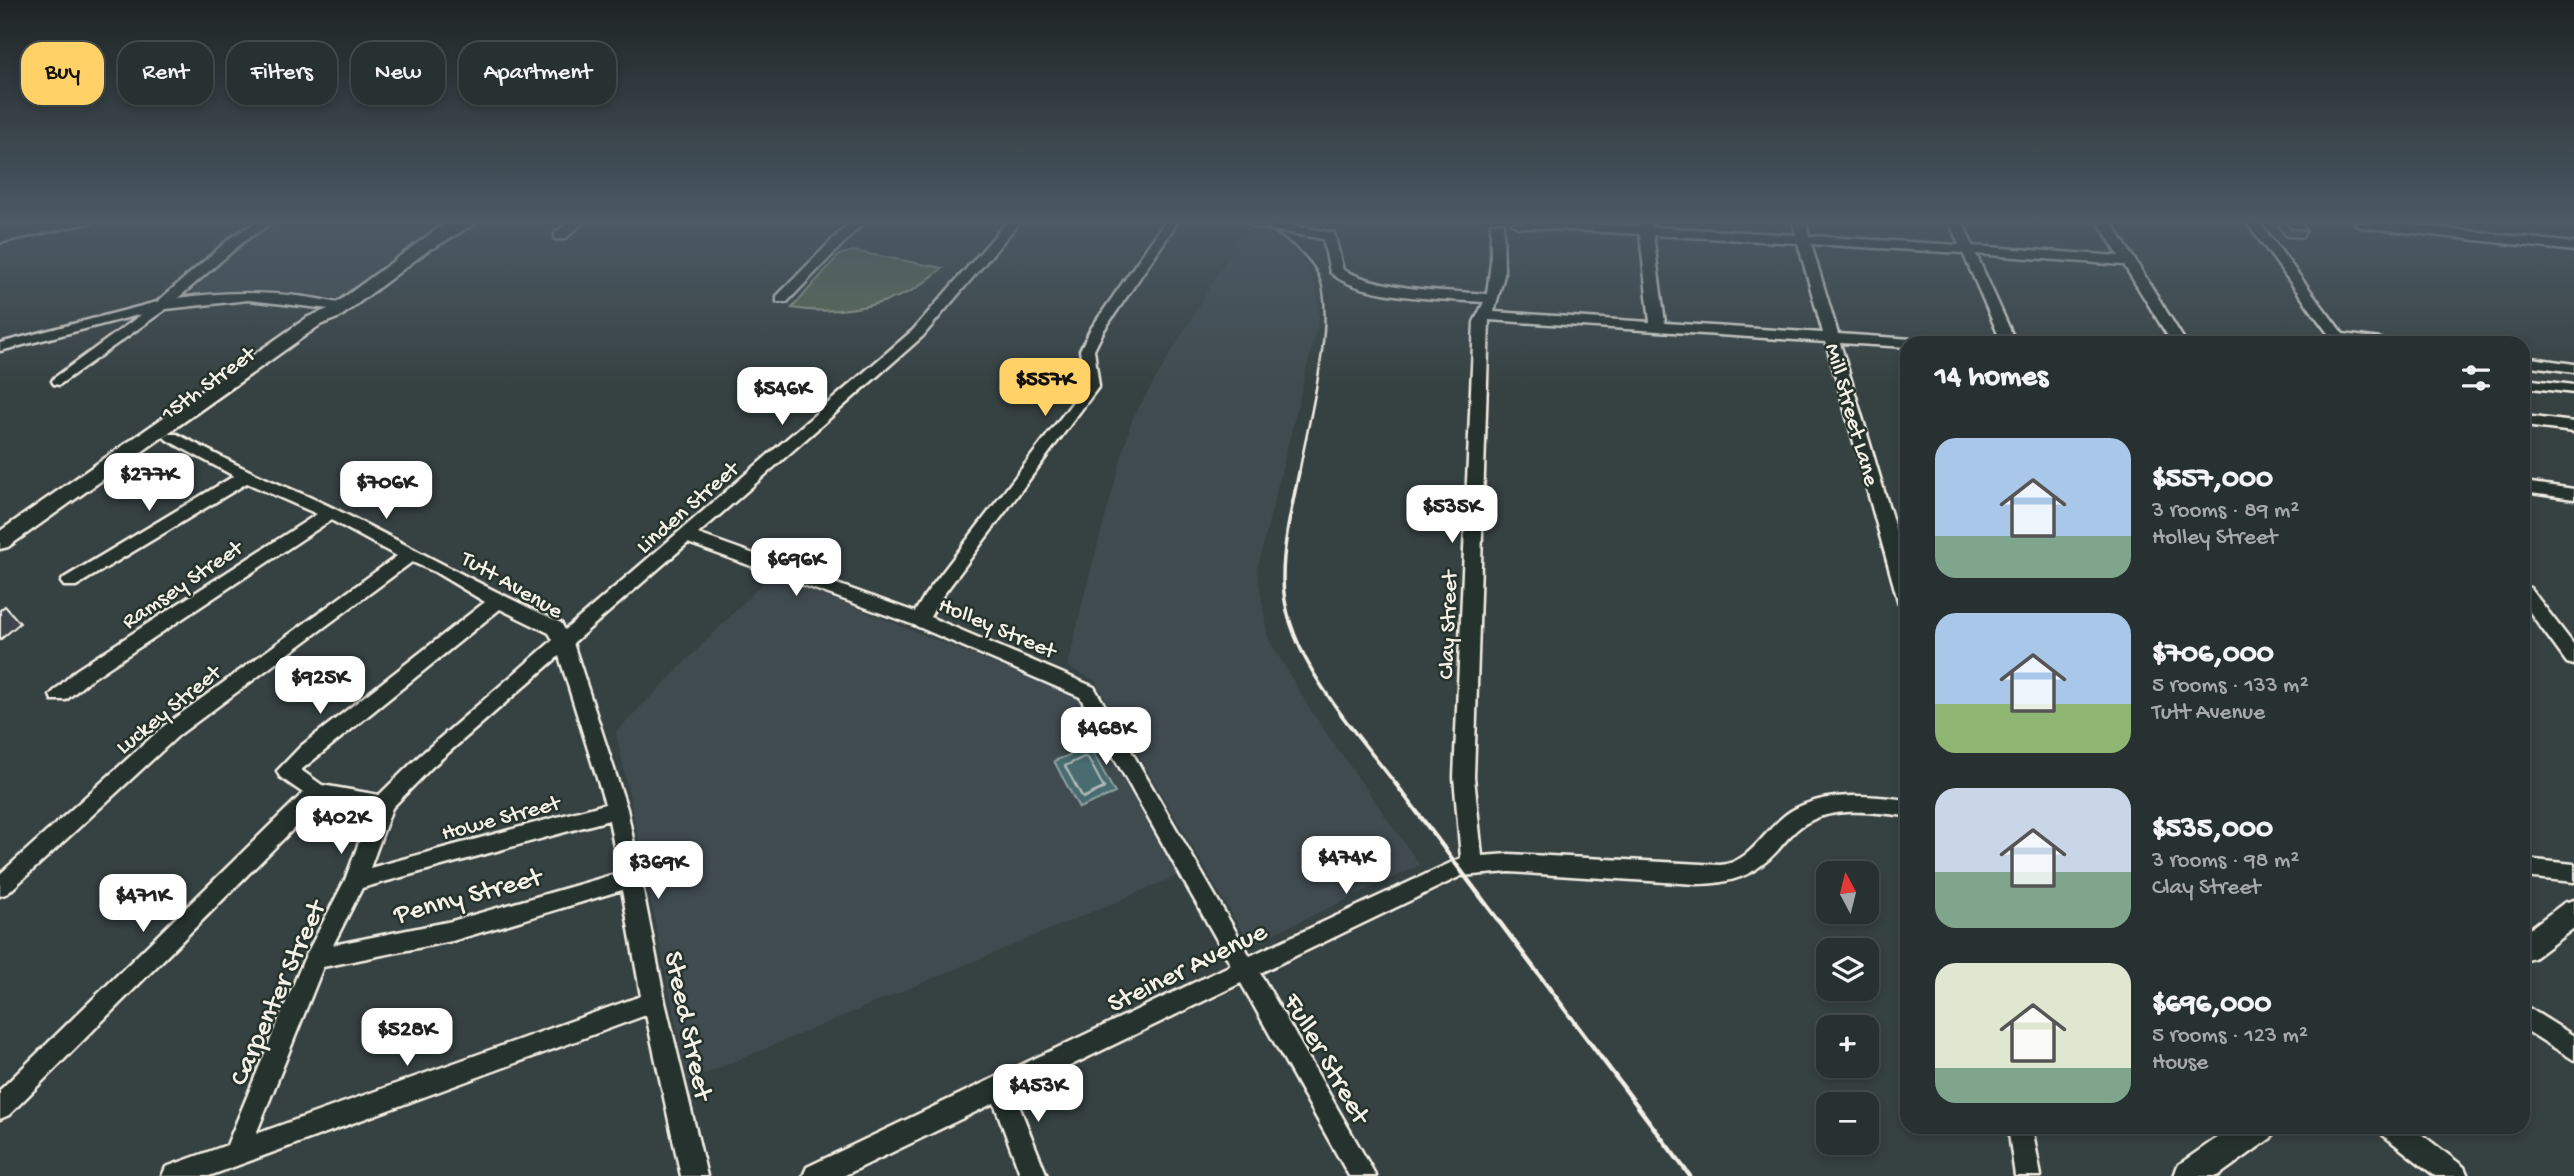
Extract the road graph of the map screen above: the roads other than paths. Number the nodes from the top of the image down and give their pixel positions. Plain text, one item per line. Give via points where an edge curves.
1 (193, 278) edge
2 (383, 278) edge
3 (803, 278) edge
4 (966, 278) edge
5 (1133, 278) edge
6 (1347, 278) edge
7 (1495, 278) edge
8 (1652, 278) edge
9 (1815, 278) edge
10 (1980, 278) edge
11 (2138, 278) edge
12 (2294, 278) edge
13 (782, 299) dead end
14 (1492, 299) junction
15 (160, 307) junction
16 (338, 311) junction
17 (1486, 316) junction
18 (1658, 327) junction
19 (2006, 336) edge
20 (2175, 336) edge
21 (2337, 336) edge
22 (1832, 338) junction
23 (1900, 342) edge
24 (0, 347) edge
25 (2530, 362) edge
26 (2574, 368) edge
27 (60, 381) dead end
28 (2530, 384) edge
29 (2574, 389) edge
30 (2530, 422) edge
31 (2574, 427) edge
32 (172, 438) junction
33 (246, 476) junction
34 (2530, 489) edge
35 (2574, 494) edge
36 (330, 513) junction
37 (687, 536) junction
38 (1889, 537) junction
39 (1900, 538) edge
40 (0, 542) edge
41 (410, 555) junction
42 (0, 561) edge
43 (1900, 576) edge
44 (70, 582) dead end
45 (2530, 600) edge
46 (498, 601) junction
47 (920, 620) junction
48 (564, 643) junction
49 (2574, 658) edge
50 (59, 695) dead end
51 (317, 792) junction
52 (383, 804) junction
53 (1900, 807) edge
54 (617, 809) junction
55 (1472, 864) junction
56 (2530, 869) edge
57 (2574, 873) edge
58 (632, 878) junction
59 (355, 881) junction
60 (0, 887) edge
61 (2574, 912) edge
62 (2530, 940) edge
63 (314, 959) junction
64 (1244, 968) junction
65 (654, 1002) junction
66 (2530, 1020) edge
67 (2574, 1049) edge
68 (1000, 1089) junction
69 (0, 1107) edge
70 (2021, 1134) edge
71 (2250, 1134) edge
72 (2401, 1134) edge
73 (236, 1154) junction
74 (175, 1176) edge
75 (694, 1176) edge
76 (816, 1176) edge
77 (1034, 1176) edge
78 (1363, 1176) edge
79 (2028, 1176) edge
80 (2190, 1176) edge
81 (2455, 1176) edge

1 - 15 street
2 - 16 main road, 15th Street
3 - 13 street
4 - 37 street, Linden Street via 918,333
5 - 47 street, Holley Street via 1087,350 1092,386 930,599
6 - 14 street via 1382,288
7 - 14 street, Clay Street
8 - 18 street
9 - 22 street, Mill Street Lane
10 - 19 street
11 - 20 street
12 - 21 street
14 - 17 street, Clay Street
15 - 16 street via 234,296 299,300
15 - 24 street
15 - 27 street
16 - 32 main road, 15th Street via 332,323
16 - 40 main road, 15th Street via 314,321
17 - 18 street
17 - 55 street, Clay Street via 1481,322 1464,752
18 - 22 street
22 - 23 street
22 - 38 street, Mill Street Lane
25 - 26 street
28 - 29 street
30 - 31 street
32 - 33 street, Tutt Avenue
32 - 42 main road, 15th Street
33 - 36 street, Tutt Avenue
33 - 44 street
34 - 35 street
36 - 41 street, Tutt Avenue
36 - 50 street, Ramsey Street
37 - 47 street
37 - 48 street, Linden Street
38 - 39 street
38 - 43 street, Mill Street Lane
41 - 46 street, Tutt Avenue
41 - 60 street, Luckey Street via 173,730
45 - 49 street
46 - 48 street, Tutt Avenue via 555,628
46 - 51 street via 287,771
47 - 64 street, Holley Street via 1087,692
48 - 52 street, Carpenter Street
48 - 54 street, Steed Street
51 - 52 street
51 - 69 street
52 - 59 street, Carpenter Street
53 - 55 street, Steiner Avenue via 1863,803 1802,815 1737,871 1717,874
54 - 58 street, Steed Street
54 - 59 street, Howe Street
55 - 64 street, Steiner Avenue
56 - 57 street
58 - 63 street, Penny Street via 452,931
58 - 65 street, Steed Street
59 - 63 street, Carpenter Street
61 - 62 main road
63 - 73 street, Carpenter Street
64 - 68 street, Steiner Avenue
64 - 78 street, Fuller Street
65 - 73 street
65 - 75 street, Steed Street
66 - 67 street
68 - 76 street, Steiner Avenue
68 - 77 street
70 - 79 street
71 - 80 main road
72 - 81 street
73 - 74 street

